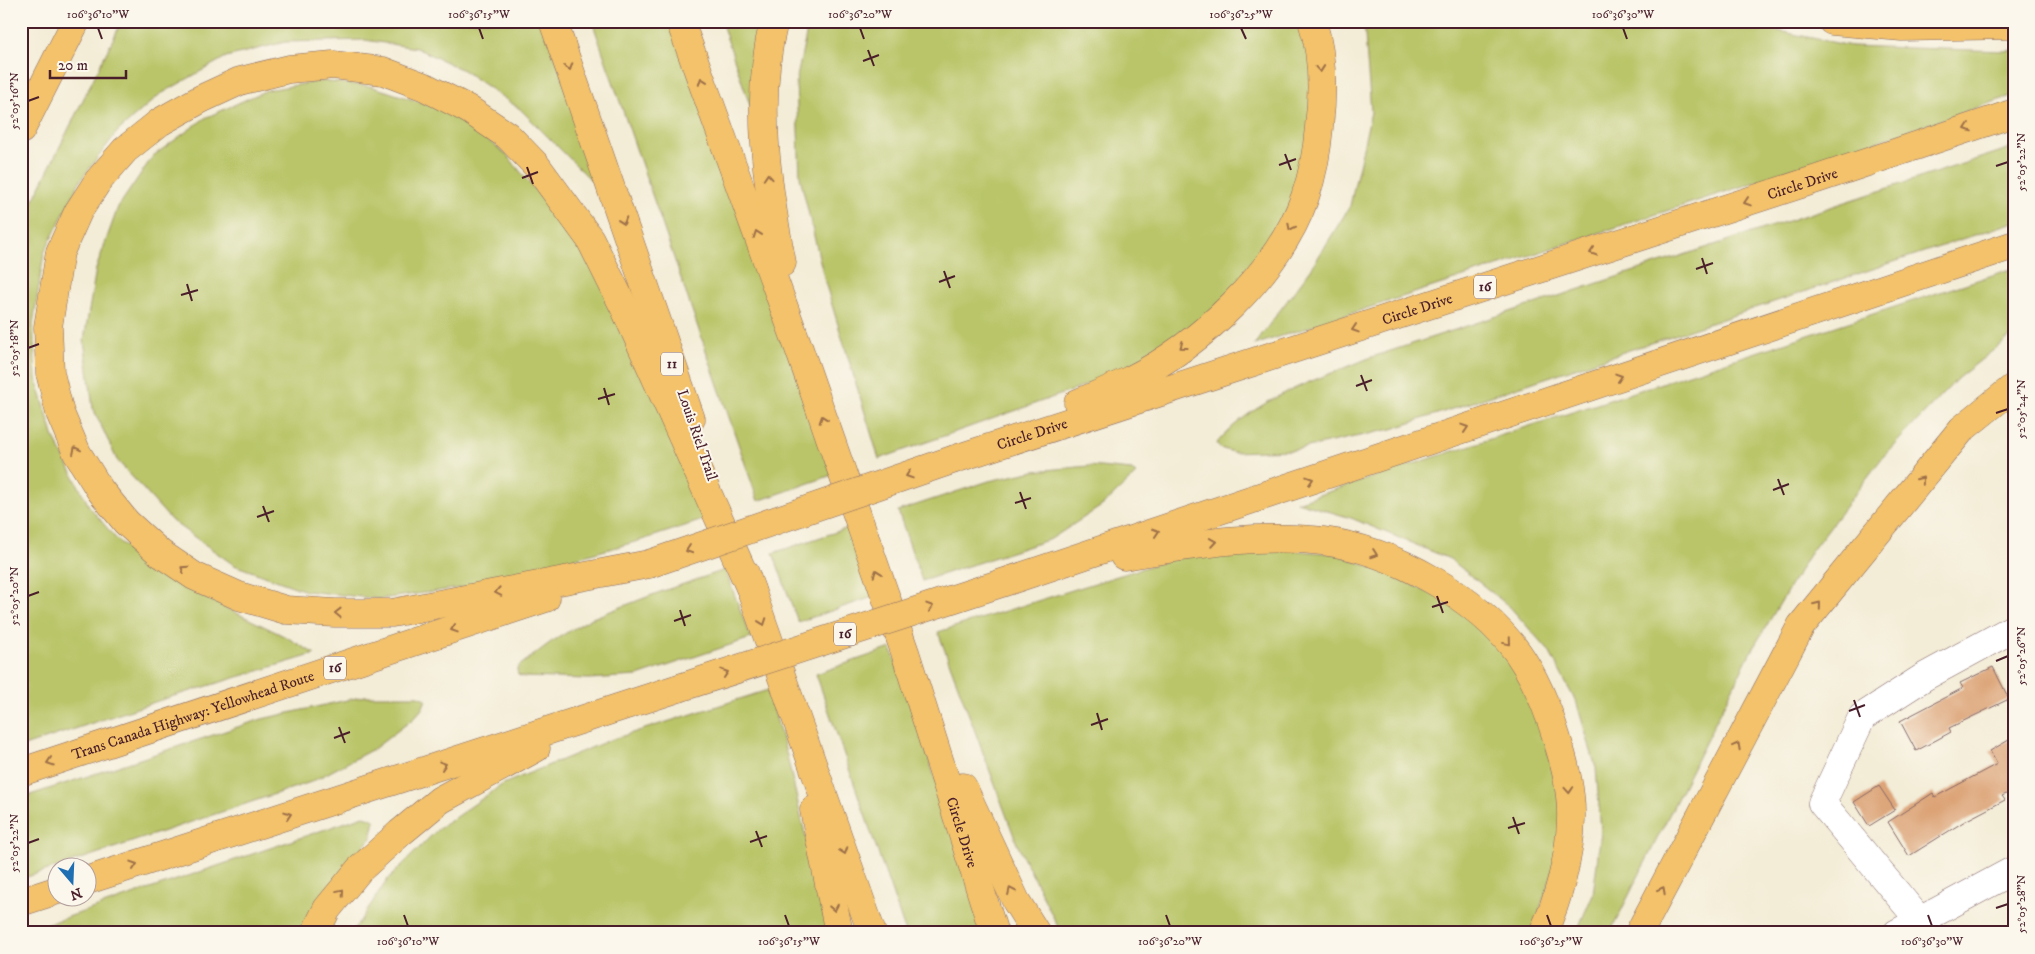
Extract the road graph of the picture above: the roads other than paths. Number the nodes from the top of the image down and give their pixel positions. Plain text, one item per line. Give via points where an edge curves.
1 (76, 21) edge
2 (553, 21) edge
3 (680, 21) edge
4 (774, 21) edge
5 (1312, 21) edge
6 (1832, 21) edge
7 (2014, 25) edge
8 (2014, 113) edge
9 (21, 130) edge
10 (2014, 245) edge
11 (798, 346) junction
12 (2014, 387) edge
13 (955, 459) junction
14 (649, 564) junction
15 (1010, 580) junction
16 (751, 590) junction
17 (2014, 628) edge
18 (905, 652) junction
19 (679, 688) junction
20 (793, 706) junction
21 (21, 772) edge
22 (2014, 870) edge
23 (98, 877) edge
24 (48, 893) edge
25 (21, 902) edge
26 (1915, 929) edge
27 (315, 933) edge
28 (839, 933) edge
29 (872, 933) edge
30 (994, 933) edge
31 (1036, 933) edge
32 (1543, 933) edge
33 (1639, 933) edge

1 - 9 highway
2 -> 16 highway, Louis Riel Trail / 11
11 -> 3 highway
11 -> 4 highway via 769,189 765,95 768,46
5 -> 13 highway via 1321,71 1316,157 1305,198 1263,272 1204,330 1131,379
6 - 7 highway via 1902,27
8 -> 13 highway, Circle Drive / 16
15 -> 10 highway, 16
18 -> 11 highway, Circle Drive
33 -> 12 highway via 1800,626 1962,429
13 -> 14 highway, Circle Drive / 16, bridge
14 -> 16 highway via 392,612 335,614 286,610 239,596 194,576 160,553 126,522 100,490 77,453 60,413 50,373 48,327 60,252 78,212 98,181 125,150 160,122 240,81 289,69 333,65 383,71 425,87 468,109 508,136 536,165 590,239 625,309
14 -> 21 highway, Trans Canada Highway: Yellowhead Route / 16
19 -> 15 highway, 16, bridge
15 -> 32 highway via 1223,540 1276,538 1324,542 1368,552 1408,567 1453,594 1491,622 1518,654 1538,688 1568,774 1571,820 1564,869
16 -> 20 highway, Louis Riel Trail / 11
17 - 26 street via 1862,716 1822,803
18 - 30 highway, Circle Drive
31 -> 18 highway via 1016,901 964,790
23 -> 19 highway, 16
27 -> 19 highway via 327,909 359,870 440,800 547,742
20 -> 28 highway
20 -> 29 highway
22 - 26 street
24 - 25 highway

